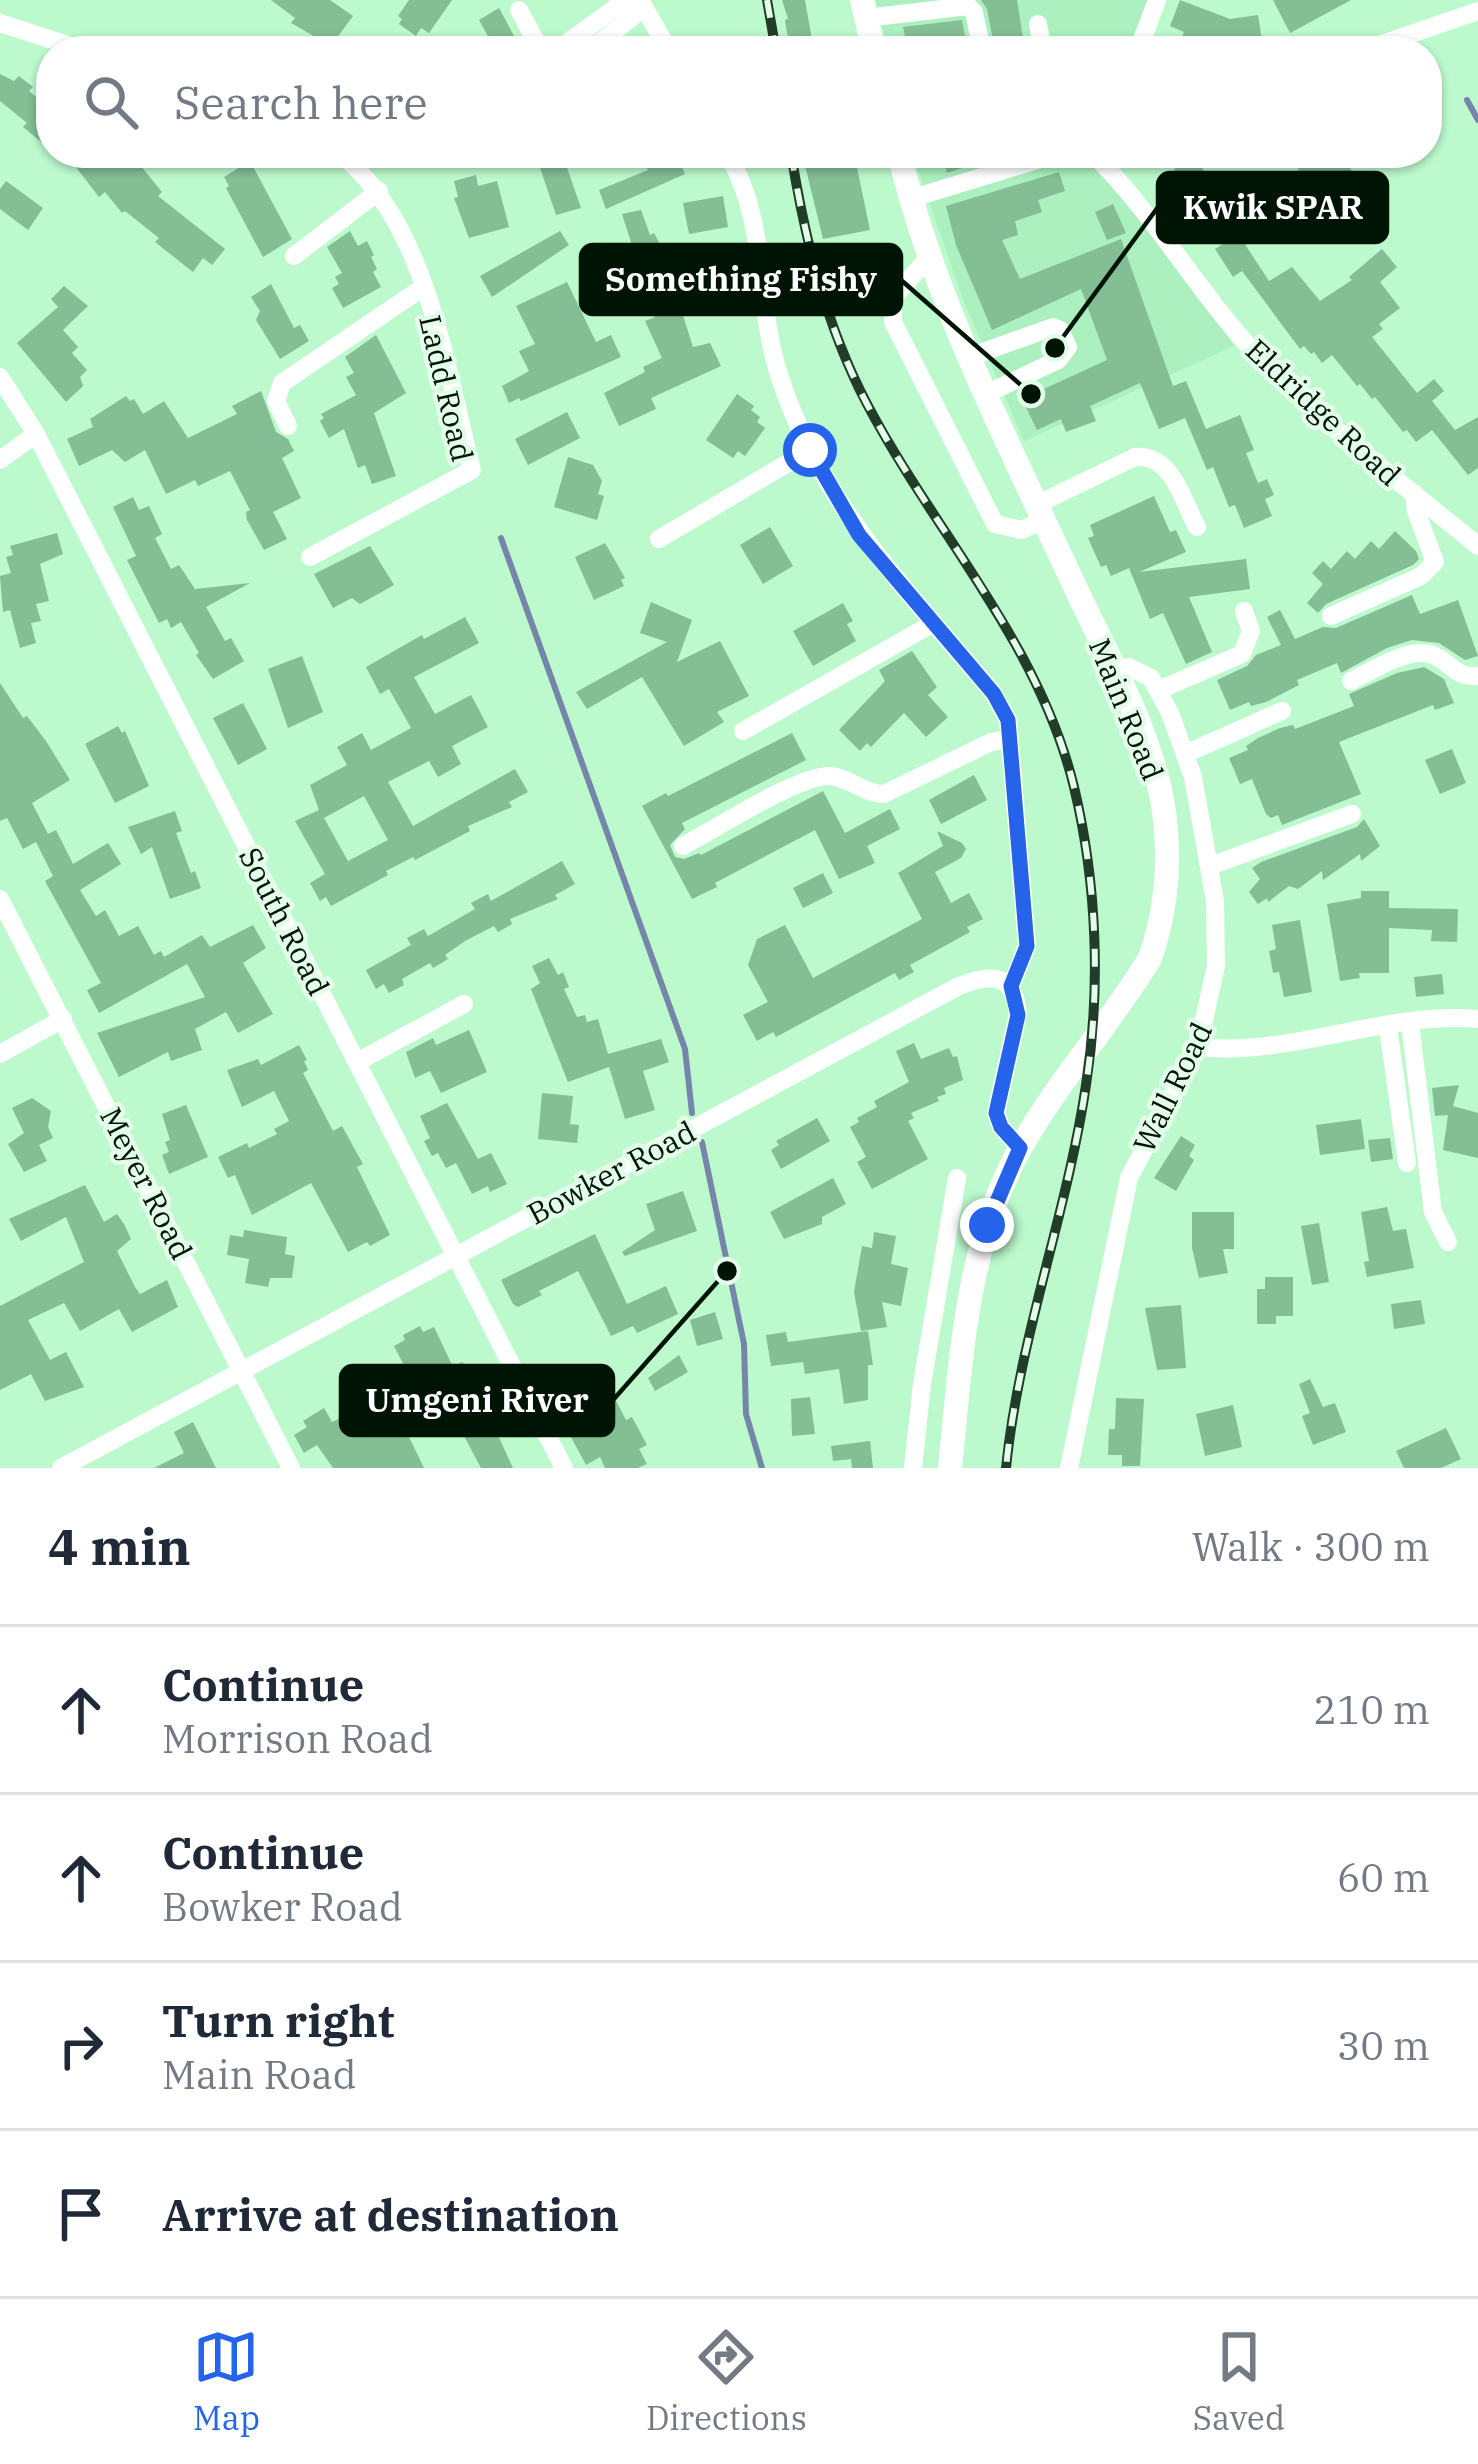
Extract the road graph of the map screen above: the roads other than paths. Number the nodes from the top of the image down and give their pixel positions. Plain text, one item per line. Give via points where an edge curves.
1 (1157, 0) edge
2 (637, 2) edge
3 (864, 9) edge
4 (519, 10) dead end
5 (1478, 11) edge
6 (0, 23) edge
7 (1038, 24) dead end
8 (40, 36) edge
9 (533, 36) edge
10 (581, 36) edge
11 (604, 36) edge
12 (659, 36) edge
13 (979, 36) edge
14 (1040, 36) edge
15 (1144, 36) edge
16 (1406, 36) edge
17 (355, 168) edge
18 (736, 168) edge
19 (903, 168) edge
20 (995, 168) edge
21 (1106, 168) edge
22 (379, 191) junction
23 (910, 199) junction
24 (294, 256) dead end
25 (928, 257) junction
26 (422, 288) junction
27 (969, 357) junction
28 (0, 377) edge
29 (986, 394) junction
30 (289, 426) dead end
31 (37, 434) junction
32 (810, 450) junction
33 (0, 460) edge
34 (1414, 493) junction
35 (1041, 512) junction
36 (1197, 527) dead end
37 (659, 539) dead end
38 (1478, 546) edge
39 (310, 557) dead end
40 (1244, 611) dead end
41 (1331, 616) dead end
42 (932, 624) junction
43 (1114, 670) junction
44 (1478, 676) edge
45 (1351, 681) dead end
46 (1160, 690) junction
47 (1282, 711) dead end
48 (743, 731) dead end
49 (1010, 739) junction
50 (1185, 754) junction
51 (1352, 814) dead end
52 (683, 846) dead end
53 (1210, 866) junction
54 (0, 899) edge
55 (1011, 986) junction
56 (464, 1004) dead end
57 (63, 1019) junction
58 (1478, 1019) edge
59 (1410, 1023) junction
60 (1388, 1027) junction
61 (1198, 1046) junction
62 (0, 1054) edge
63 (357, 1063) junction
64 (1020, 1148) junction
65 (1407, 1163) dead end
66 (957, 1178) dead end
67 (1448, 1242) dead end
68 (454, 1257) junction
69 (242, 1371) junction
70 (61, 1468) edge
71 (292, 1468) edge
72 (564, 1468) edge
73 (913, 1468) edge
74 (950, 1468) edge
75 (1069, 1468) edge

1 - 15 street
2 - 10 street
2 - 11 street
2 - 12 street
3 - 13 street via 968,6
4 - 9 street
5 - 16 street
6 - 8 street
7 - 14 street
17 - 22 street, Ladd Road
18 - 32 street via 757,230 773,358
19 - 23 main road, Main Road
20 - 23 street
21 - 34 street, Eldridge Road via 1254,352
22 - 24 street
22 - 26 street, Ladd Road
23 - 25 main road, Main Road
25 - 27 main road, Main Road
25 - 35 street via 899,287 893,322 995,524 1021,530
26 - 30 street via 282,383 276,401
26 - 39 street, Ladd Road via 472,470
27 - 29 main road, Main Road
27 - 29 street via 1053,327 1066,338 1058,360
28 - 31 street, South Road
29 - 35 main road, Main Road
31 - 33 street
31 - 63 street, South Road
32 - 37 street
32 - 42 street via 859,535
34 - 38 street, Eldridge Road
34 - 41 street via 1435,562
35 - 36 street via 1150,456 1163,462
35 - 43 main road, Main Road
40 - 46 street via 1251,631 1242,654
42 - 48 street
42 - 49 street via 1003,706
43 - 46 street via 1142,670
43 - 64 main road, Main Road via 1162,801 1162,926 1129,994
44 - 45 street via 1419,652
46 - 50 street, Wall Road
47 - 50 street
49 - 52 street via 884,794 840,777 814,778
49 - 55 street via 1027,946
50 - 53 street, Wall Road
51 - 53 street
53 - 61 street, Wall Road via 1216,967
54 - 57 street, Meyer Road
55 - 64 street via 1018,1015 996,1113
55 - 68 street, Bowker Road via 982,976 958,986
56 - 63 street
57 - 62 street
57 - 69 street, Meyer Road
58 - 59 street
59 - 60 street
59 - 67 street via 1433,1212
60 - 61 street via 1249,1050
60 - 65 street
61 - 75 street, Wall Road via 1129,1178
63 - 68 street, South Road
64 - 74 main road, Main Road via 987,1225 974,1282
66 - 73 street
68 - 69 street, Bowker Road
68 - 72 street, South Road
69 - 70 street, Bowker Road
69 - 71 street, Meyer Road

